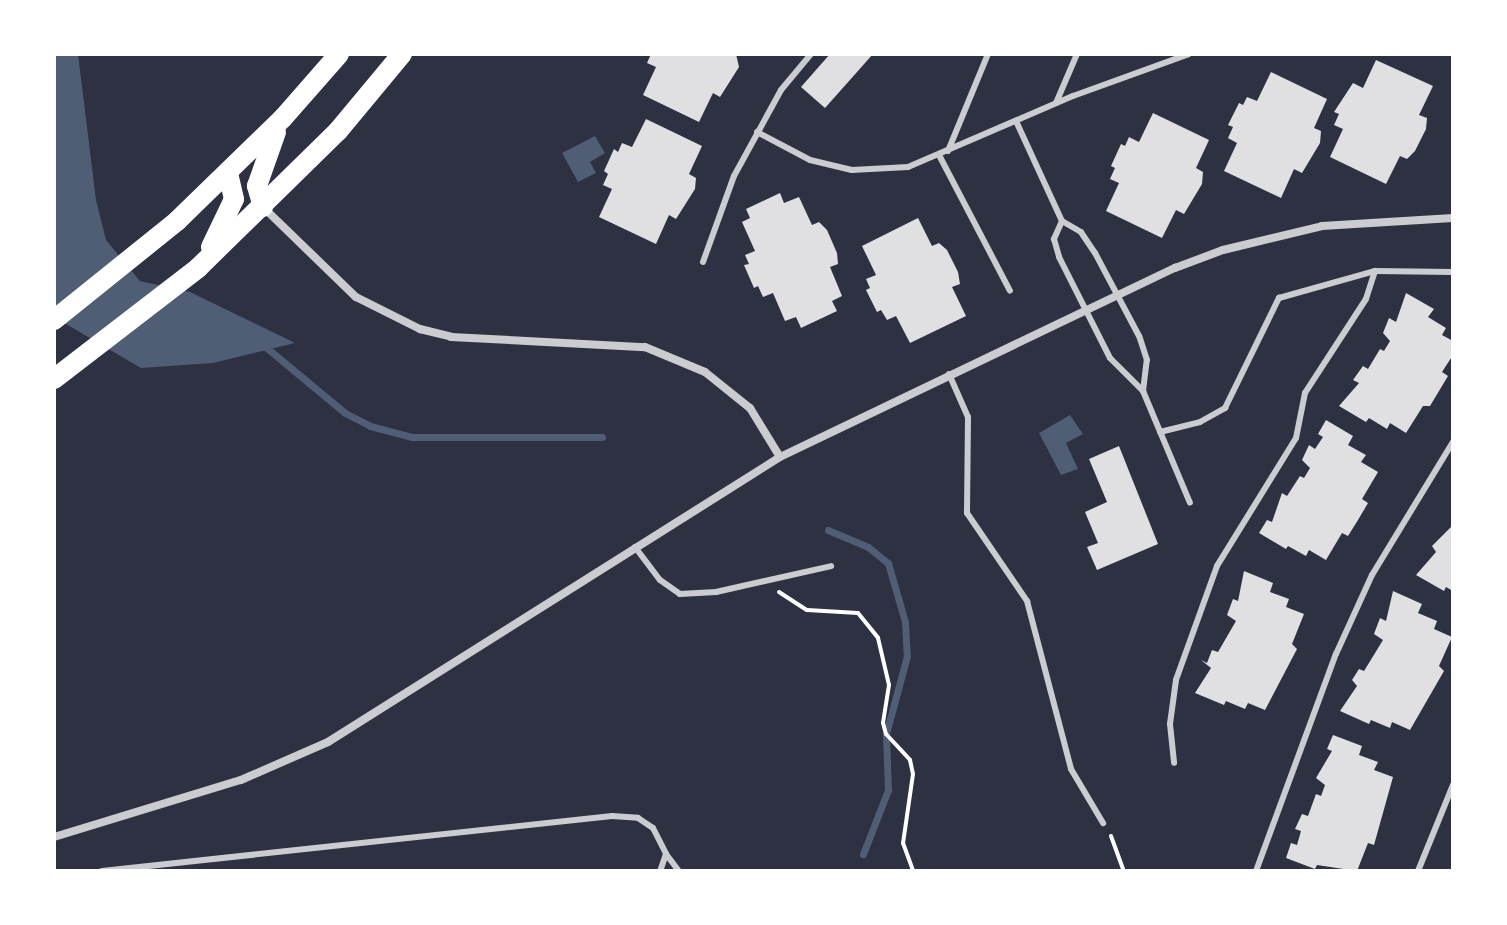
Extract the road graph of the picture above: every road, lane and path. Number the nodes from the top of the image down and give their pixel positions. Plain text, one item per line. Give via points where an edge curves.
1 (339, 54) edge
2 (402, 54) edge
3 (811, 54) edge
4 (988, 54) edge
5 (1077, 54) edge
6 (1189, 54) edge
7 (1056, 103) junction
8 (283, 118) junction
9 (1016, 121) junction
10 (757, 132) junction
11 (948, 151) junction
12 (939, 155) junction
13 (228, 173) junction
14 (263, 207) junction
15 (1453, 218) edge
16 (1062, 221) junction
17 (703, 262) dead end
18 (198, 268) junction
19 (1375, 271) junction
20 (1453, 272) edge
21 (1010, 291) dead end
22 (1115, 296) junction
23 (1084, 311) junction
24 (54, 320) edge
25 (949, 374) junction
26 (54, 379) edge
27 (1143, 391) junction
28 (1160, 432) junction
29 (1453, 442) edge
30 (780, 457) junction
31 (1190, 503) dead end
32 (635, 547) junction
33 (831, 566) dead end
34 (764, 583) junction
35 (1174, 763) dead end
36 (1453, 785) edge
37 (1103, 823) joint
38 (54, 837) edge
39 (666, 854) junction
40 (102, 871) edge
41 (660, 871) edge
42 (679, 871) edge
43 (913, 871) edge
44 (1124, 871) edge
45 (1256, 871) edge
46 (1418, 871) edge

1 - 8 main road
2 - 14 main road via 338,131
3 - 10 lane via 781,90
4 - 11 lane
5 - 7 lane
6 - 7 lane
7 - 9 lane
8 - 13 main road
8 - 14 main road via 257,186
9 - 11 lane
9 - 16 lane
10 - 12 lane via 810,160 852,170 908,167
10 - 17 lane via 734,176
11 - 12 lane
12 - 21 lane
13 - 18 main road via 234,199
13 - 24 main road
14 - 18 main road
14 - 30 street via 356,297 388,317 451,337 611,343 674,356 729,388 765,427
15 - 22 street via 1381,219 1269,237 1223,250
16 - 22 lane via 1081,232
16 - 23 lane via 1054,239
18 - 26 main road
19 - 20 lane
19 - 28 lane via 1279,298 1225,408 1200,422
19 - 35 lane via 1366,299 1305,393 1296,438 1217,566 1176,680 1170,724
22 - 23 street
22 - 27 lane via 1147,360
23 - 25 street
23 - 27 lane via 1110,358
25 - 30 street
25 - 37 lane via 968,417 967,513 1027,601 1071,769
27 - 28 lane
28 - 31 lane
29 - 45 lane via 1372,575 1336,654
30 - 32 street
32 - 34 lane via 660,580 680,594
32 - 38 street via 328,742 241,780
33 - 34 lane
34 - 43 path via 807,610 858,613 878,638 889,685 883,723 886,734 910,760 913,774 903,843
36 - 46 lane
37 - 44 path
39 - 40 lane via 663,841 646,823 612,816
39 - 41 lane
39 - 42 lane

